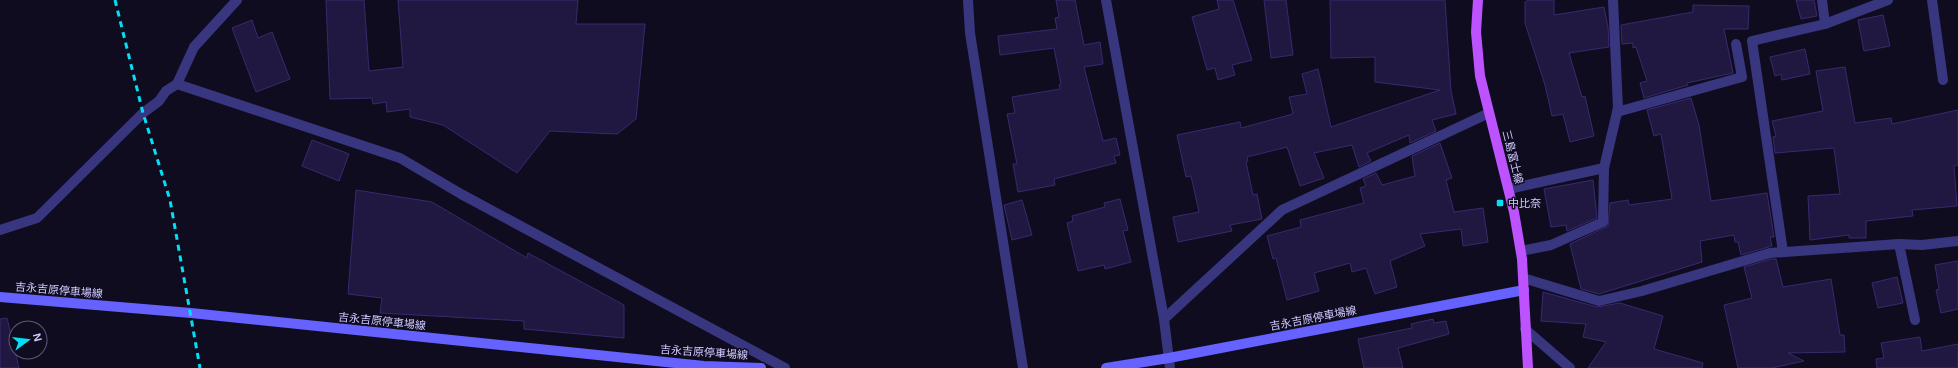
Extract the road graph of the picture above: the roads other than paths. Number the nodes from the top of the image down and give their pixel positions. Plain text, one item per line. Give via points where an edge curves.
1 (237, 0) edge
2 (968, 0) edge
3 (1106, 0) edge
4 (1478, 0) edge
5 (1613, 0) edge
6 (1822, 0) edge
7 (1888, 0) edge
8 (1932, 0) edge
9 (1825, 24) junction
10 (1736, 44) dead end
11 (1943, 80) dead end
12 (177, 84) junction
13 (1617, 112) junction
14 (1489, 114) junction
15 (1604, 168) junction
16 (1509, 189) junction
17 (0, 230) edge
18 (1958, 241) edge
19 (1899, 244) junction
20 (1521, 251) junction
21 (1782, 252) junction
22 (1524, 278) junction
23 (1524, 290) junction
24 (0, 297) edge
25 (1164, 319) junction
26 (1915, 320) dead end
27 (1525, 329) junction
28 (1169, 363) edge
29 (704, 367) edge
30 (761, 368) edge
31 (785, 368) edge
32 (1023, 368) edge
33 (1106, 368) edge
34 (1528, 368) edge
35 (1570, 368) edge

1 - 12 street via 194,46
2 - 32 street via 970,34
3 - 25 street
4 - 14 main road, 三島富士線 via 1476,32 1480,76
5 - 13 street
6 - 9 street
7 - 9 street
8 - 11 street
9 - 21 street via 1752,41
10 - 13 street via 1742,77
12 - 17 street via 143,113 37,218
12 - 31 street via 400,158
13 - 15 street
14 - 16 main road, 三島富士線
14 - 25 street via 1282,210
15 - 16 street
15 - 20 street via 1602,222 1551,245
16 - 20 main road, 三島富士線
18 - 19 street via 1922,245
19 - 21 street
19 - 26 street
20 - 22 main road, 三島富士線
21 - 22 street via 1770,253 1599,301
22 - 23 main road, 三島富士線
23 - 27 main road, 三島富士線
23 - 28 main road, 吉永吉原停車場線
24 - 29 main road, 吉永吉原停車場線 via 191,313
25 - 28 street
27 - 34 main road, 三島富士線
27 - 35 street
28 - 33 main road, 吉永吉原停車場線
29 - 30 main road, 吉永吉原停車場線

